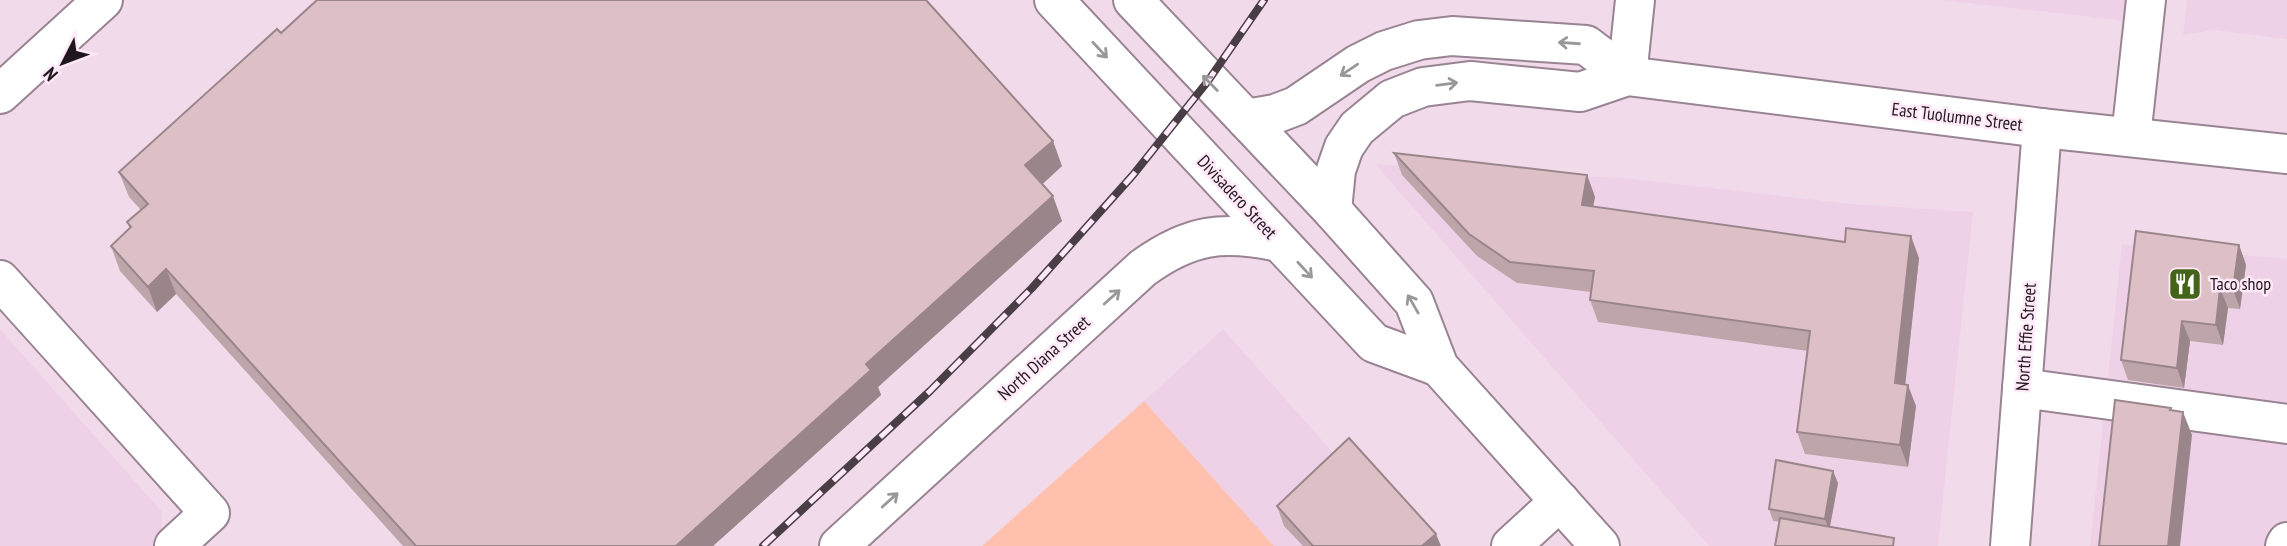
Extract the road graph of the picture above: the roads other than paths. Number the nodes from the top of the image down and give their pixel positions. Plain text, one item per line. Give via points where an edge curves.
1 (103, 0) edge
2 (1054, 0) edge
3 (1133, 0) edge
4 (1635, 0) edge
5 (2146, 0) edge
6 (1627, 76) junction
7 (0, 94) edge
8 (1246, 119) junction
9 (2042, 128) junction
10 (2131, 137) junction
11 (2287, 154) edge
12 (1332, 210) junction
13 (1279, 242) junction
14 (0, 279) edge
15 (1440, 367) junction
16 (2022, 388) junction
17 (2287, 424) edge
18 (1560, 501) junction
19 (174, 546) edge
20 (839, 546) edge
21 (1511, 546) edge
22 (1600, 546) edge
23 (2010, 546) edge

1 - 7 street
2 -> 13 street, Divisadero Street
8 -> 3 street, Divisadero Street
4 - 6 street
5 - 10 street
6 -> 8 street, East Tuolumne Street via 1586,45 1452,36 1384,51 1296,106
6 - 9 street, East Tuolumne Street
12 -> 6 street, East Tuolumne Street via 1336,170 1344,147 1357,128 1392,99 1423,87 1470,81 1580,92
8 - 12 street, Divisadero Street
9 - 10 street, East Tuolumne Street
9 - 16 street, North Effie Street
10 - 11 street, East Tuolumne Street
15 -> 12 street, Divisadero Street via 1414,302
13 -> 15 street, Divisadero Street via 1374,344
20 -> 13 street, North Diana Street via 1160,255 1193,239 1220,234
14 - 19 street via 210,513
15 - 18 street, Divisadero Street
16 - 17 street
16 - 23 street, North Effie Street
18 - 21 street
18 - 22 street, Divisadero Street

